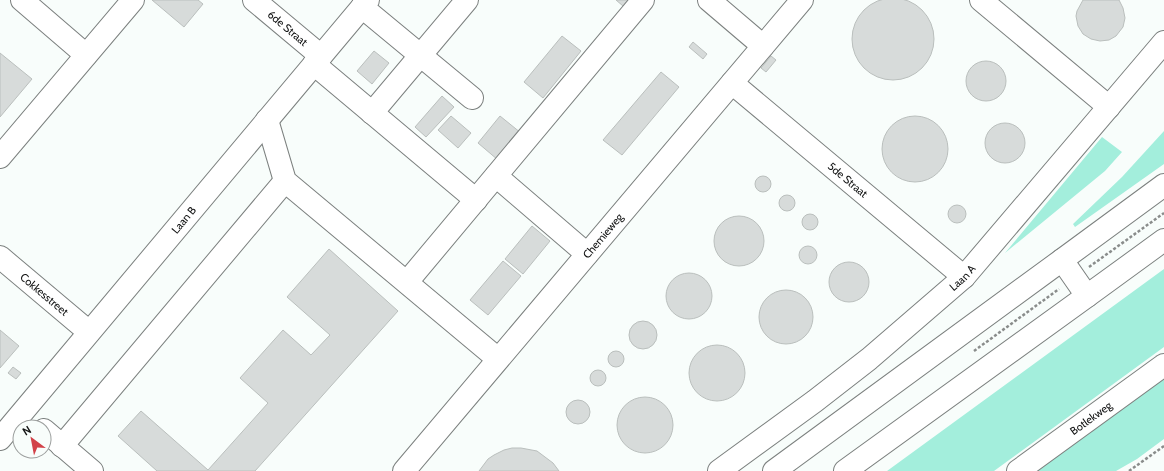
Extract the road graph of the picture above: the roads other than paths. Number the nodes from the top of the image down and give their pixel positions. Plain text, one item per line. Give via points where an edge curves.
1 (22, 0) edge
2 (133, 0) edge
3 (254, 0) edge
4 (467, 0) edge
5 (643, 0) edge
6 (709, 0) edge
7 (802, 0) edge
8 (981, 0) edge
9 (365, 3) edge
10 (1164, 42) edge
11 (763, 46) junction
12 (86, 55) junction
13 (420, 55) junction
14 (318, 60) junction
15 (732, 83) junction
16 (472, 98) dead end
17 (1109, 107) junction
18 (372, 113) junction
19 (267, 120) junction
20 (4, 144) edge
21 (496, 176) junction
22 (285, 181) junction
23 (1164, 185) edge
24 (476, 200) junction
25 (1164, 240) edge
26 (587, 254) junction
27 (0, 257) edge
28 (1062, 260) junction
29 (964, 277) junction
30 (407, 282) junction
31 (1088, 296) junction
32 (89, 332) junction
33 (498, 359) junction
34 (1164, 365) edge
35 (22, 412) junction
36 (30, 419) edge
37 (52, 437) edge
38 (0, 439) edge
39 (62, 446) junction
40 (92, 471) edge
41 (404, 471) edge
42 (719, 471) edge
43 (774, 471) edge
44 (845, 471) edge
45 (1018, 471) edge

1 - 12 main road
2 - 12 main road
3 - 14 main road, 6de Straat
4 - 13 main road
5 - 21 main road
6 - 11 main road
7 - 11 main road, Chemieweg
8 - 17 main road
9 - 13 main road
9 - 14 main road, Laan B
10 - 17 main road, Laan A
11 - 15 main road, Chemieweg
12 - 20 main road
13 - 16 main road
13 - 18 main road
14 - 18 main road, 6de Straat
14 - 19 main road, Laan B
15 - 26 main road, Chemieweg
15 - 29 main road, 5de Straat
17 - 29 main road, Laan A
18 - 24 main road, 6de Straat
19 - 22 main road
19 - 32 main road, Laan B
21 - 24 main road
21 - 26 main road
22 - 30 main road
22 - 39 main road
23 - 28 main road
24 - 30 main road
25 - 31 main road
26 - 33 main road, Chemieweg
27 - 32 main road, Cokkesstreet
28 - 31 main road
28 - 43 main road
29 - 42 main road, Laan A via 863,364
30 - 33 main road
31 - 44 main road
32 - 35 main road, Laan B
33 - 41 main road, Chemieweg
34 - 45 main road, Botlekweg
35 - 36 main road
35 - 38 main road, Laan B
37 - 39 main road
39 - 40 main road

